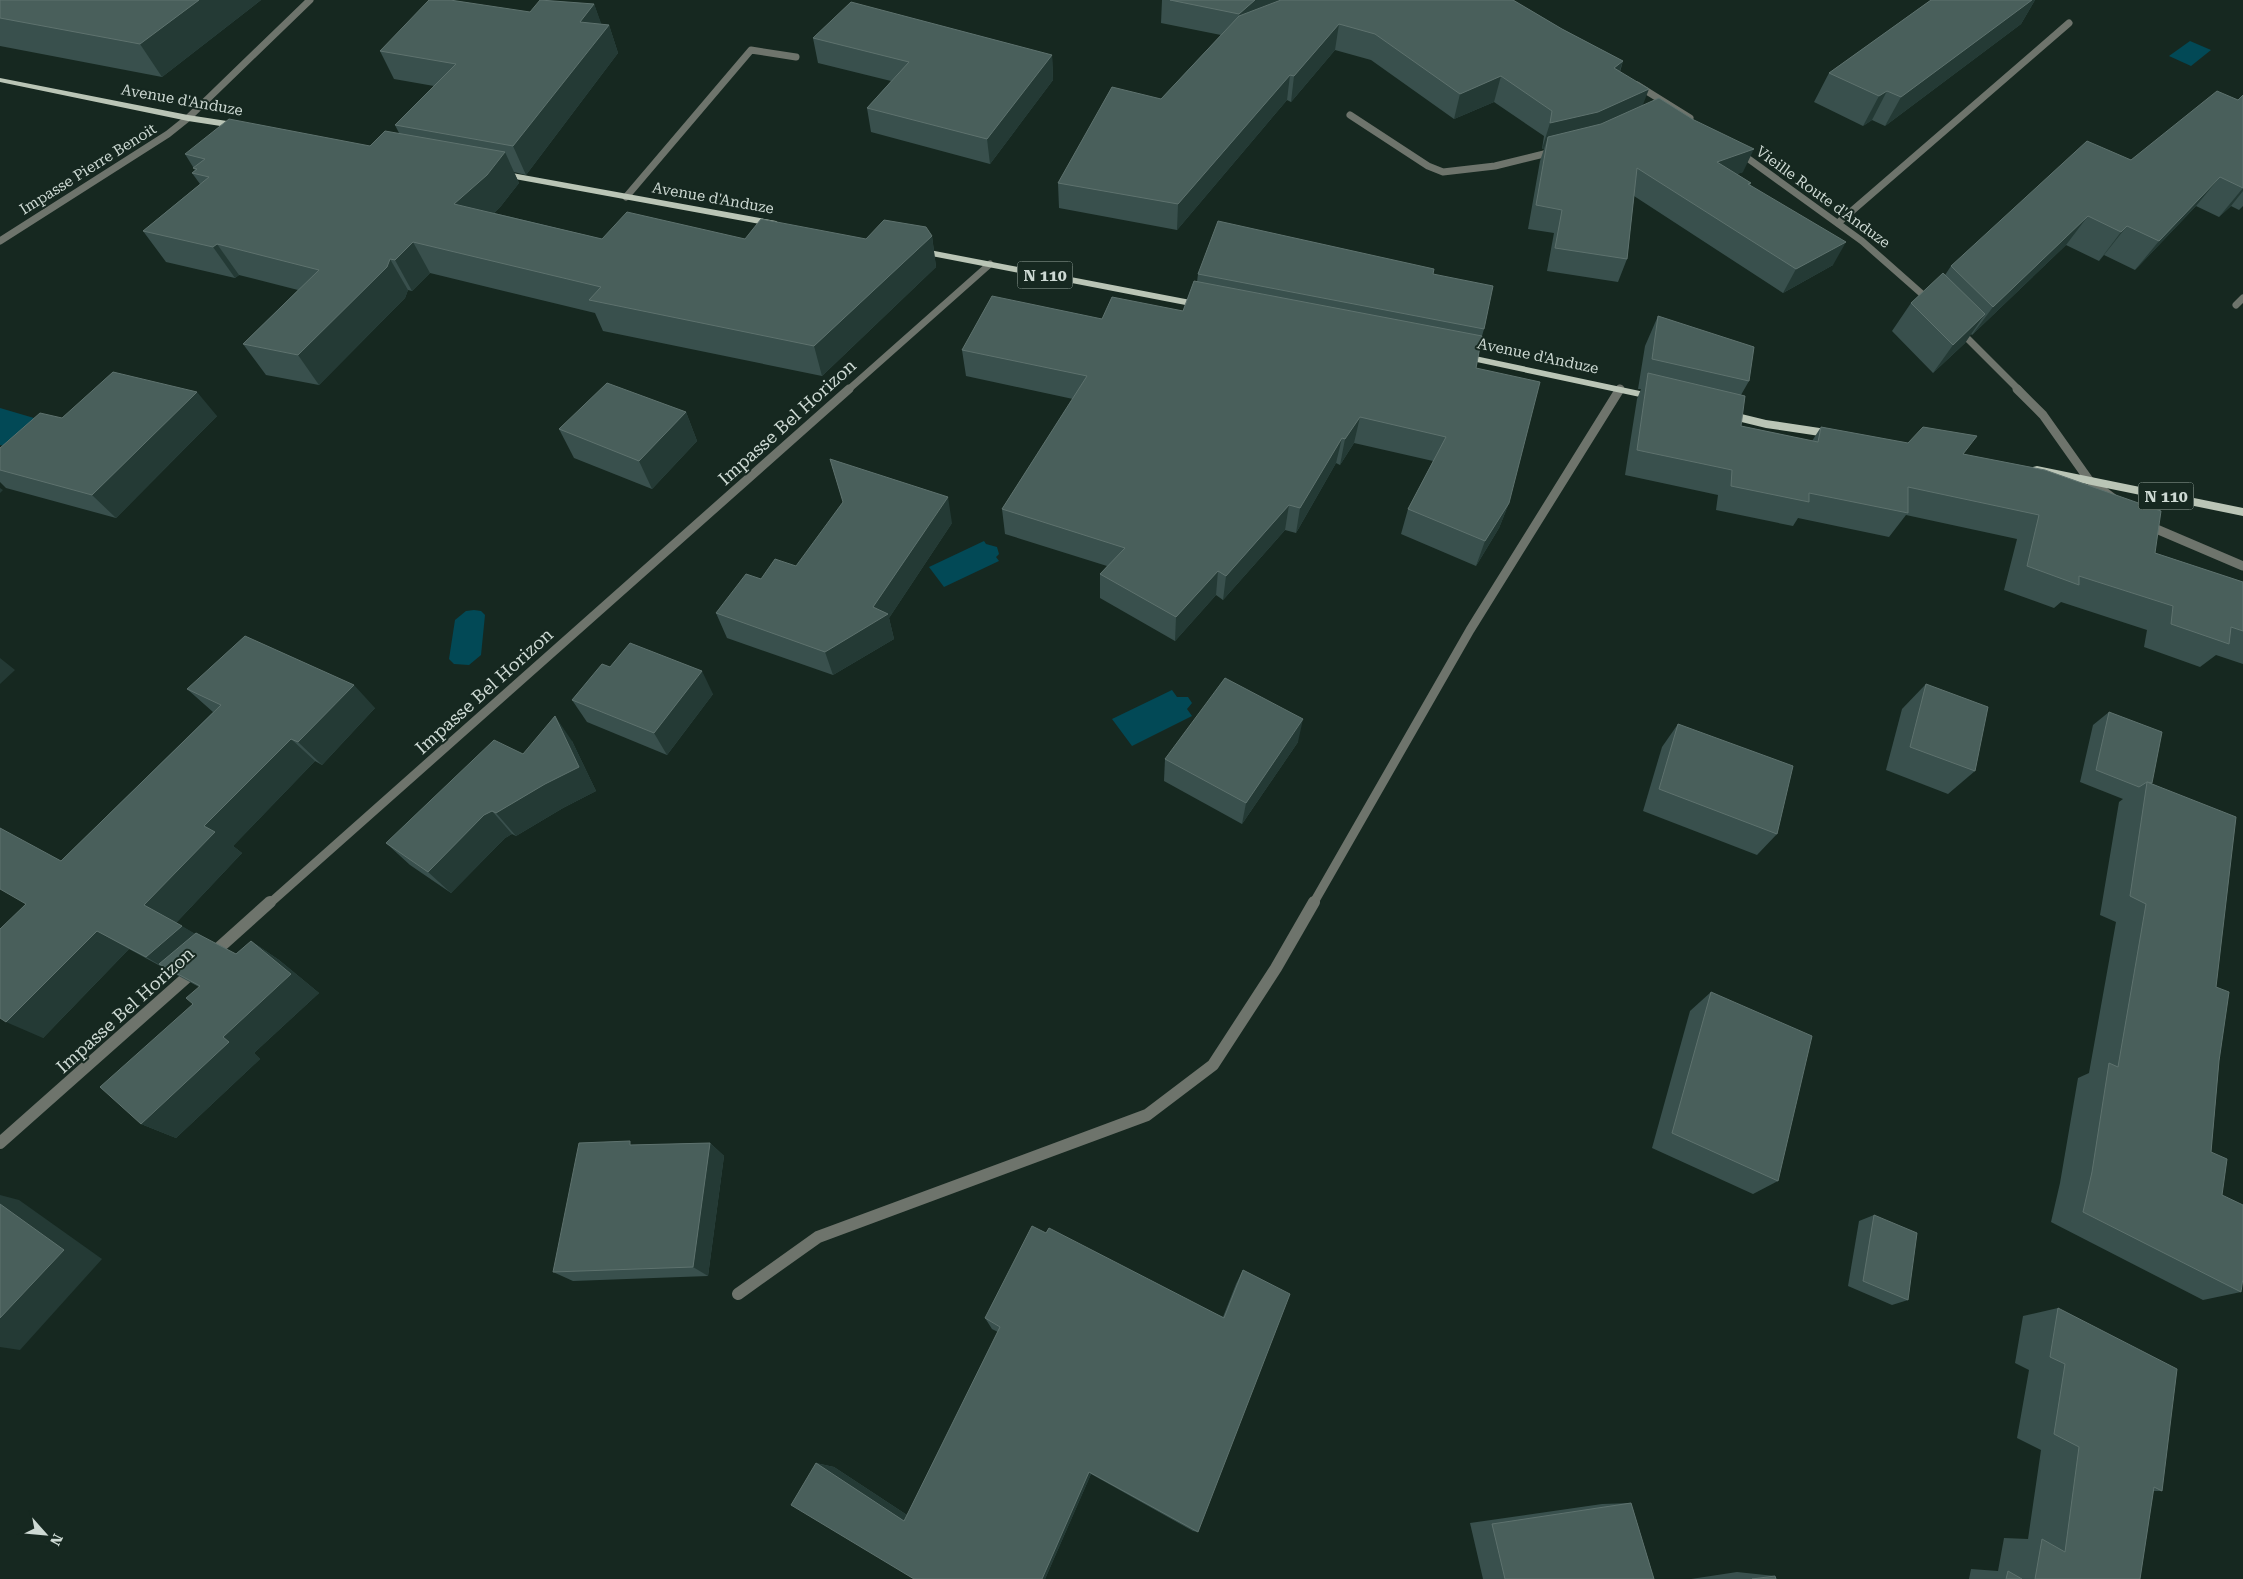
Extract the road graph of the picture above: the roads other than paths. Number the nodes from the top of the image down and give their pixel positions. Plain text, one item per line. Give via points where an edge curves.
1 (310, 0) edge
2 (2069, 23) dead end
3 (796, 57) dead end
4 (1, 81) edge
5 (1631, 82) edge
6 (1672, 106) junction
7 (1663, 110) edge
8 (1350, 115) dead end
9 (188, 118) junction
10 (1696, 122) edge
11 (250, 128) edge
12 (1562, 150) edge
13 (1735, 150) edge
14 (491, 172) edge
15 (626, 197) junction
16 (1838, 222) junction
17 (791, 227) edge
18 (0, 241) edge
19 (907, 248) edge
20 (990, 264) junction
21 (2243, 298) edge
22 (2236, 305) dead end
23 (1936, 306) edge
24 (1215, 308) edge
25 (1949, 320) edge
26 (1450, 353) edge
27 (1620, 389) junction
28 (1666, 400) edge
29 (1712, 411) edge
30 (1844, 436) edge
31 (2030, 469) edge
32 (2089, 480) junction
33 (2118, 501) edge
34 (2243, 512) edge
35 (2139, 517) edge
36 (2243, 566) edge
37 (0, 1143) edge
38 (738, 1294) dead end

1 - 9 street, Impasse Pierre Benoit
2 - 16 street
3 - 15 street via 750,50
4 - 9 main road, Avenue d'Anduze
5 - 6 street
6 - 7 street
6 - 10 street
8 - 12 street via 1428,166 1443,172 1495,166
9 - 11 main road, Avenue d'Anduze
9 - 18 street, Impasse Pierre Benoit
13 - 16 street, Vieille Route d'Anduze
14 - 15 main road, Avenue d'Anduze
15 - 17 main road, Avenue d'Anduze
16 - 23 street, Vieille Route d'Anduze via 1909,279
19 - 20 main road, N 110
20 - 24 main road, N 110
20 - 37 street, Impasse Bel Horizon
21 - 22 street
25 - 32 street via 2043,415
26 - 27 main road, Avenue d'Anduze
27 - 28 main road, Avenue d'Anduze
27 - 38 street via 1470,630 1276,968 1213,1066 1147,1115 818,1237
29 - 30 main road via 1766,424
31 - 32 main road, N 110
32 - 33 street
32 - 34 main road, N 110
35 - 36 street via 2154,528

